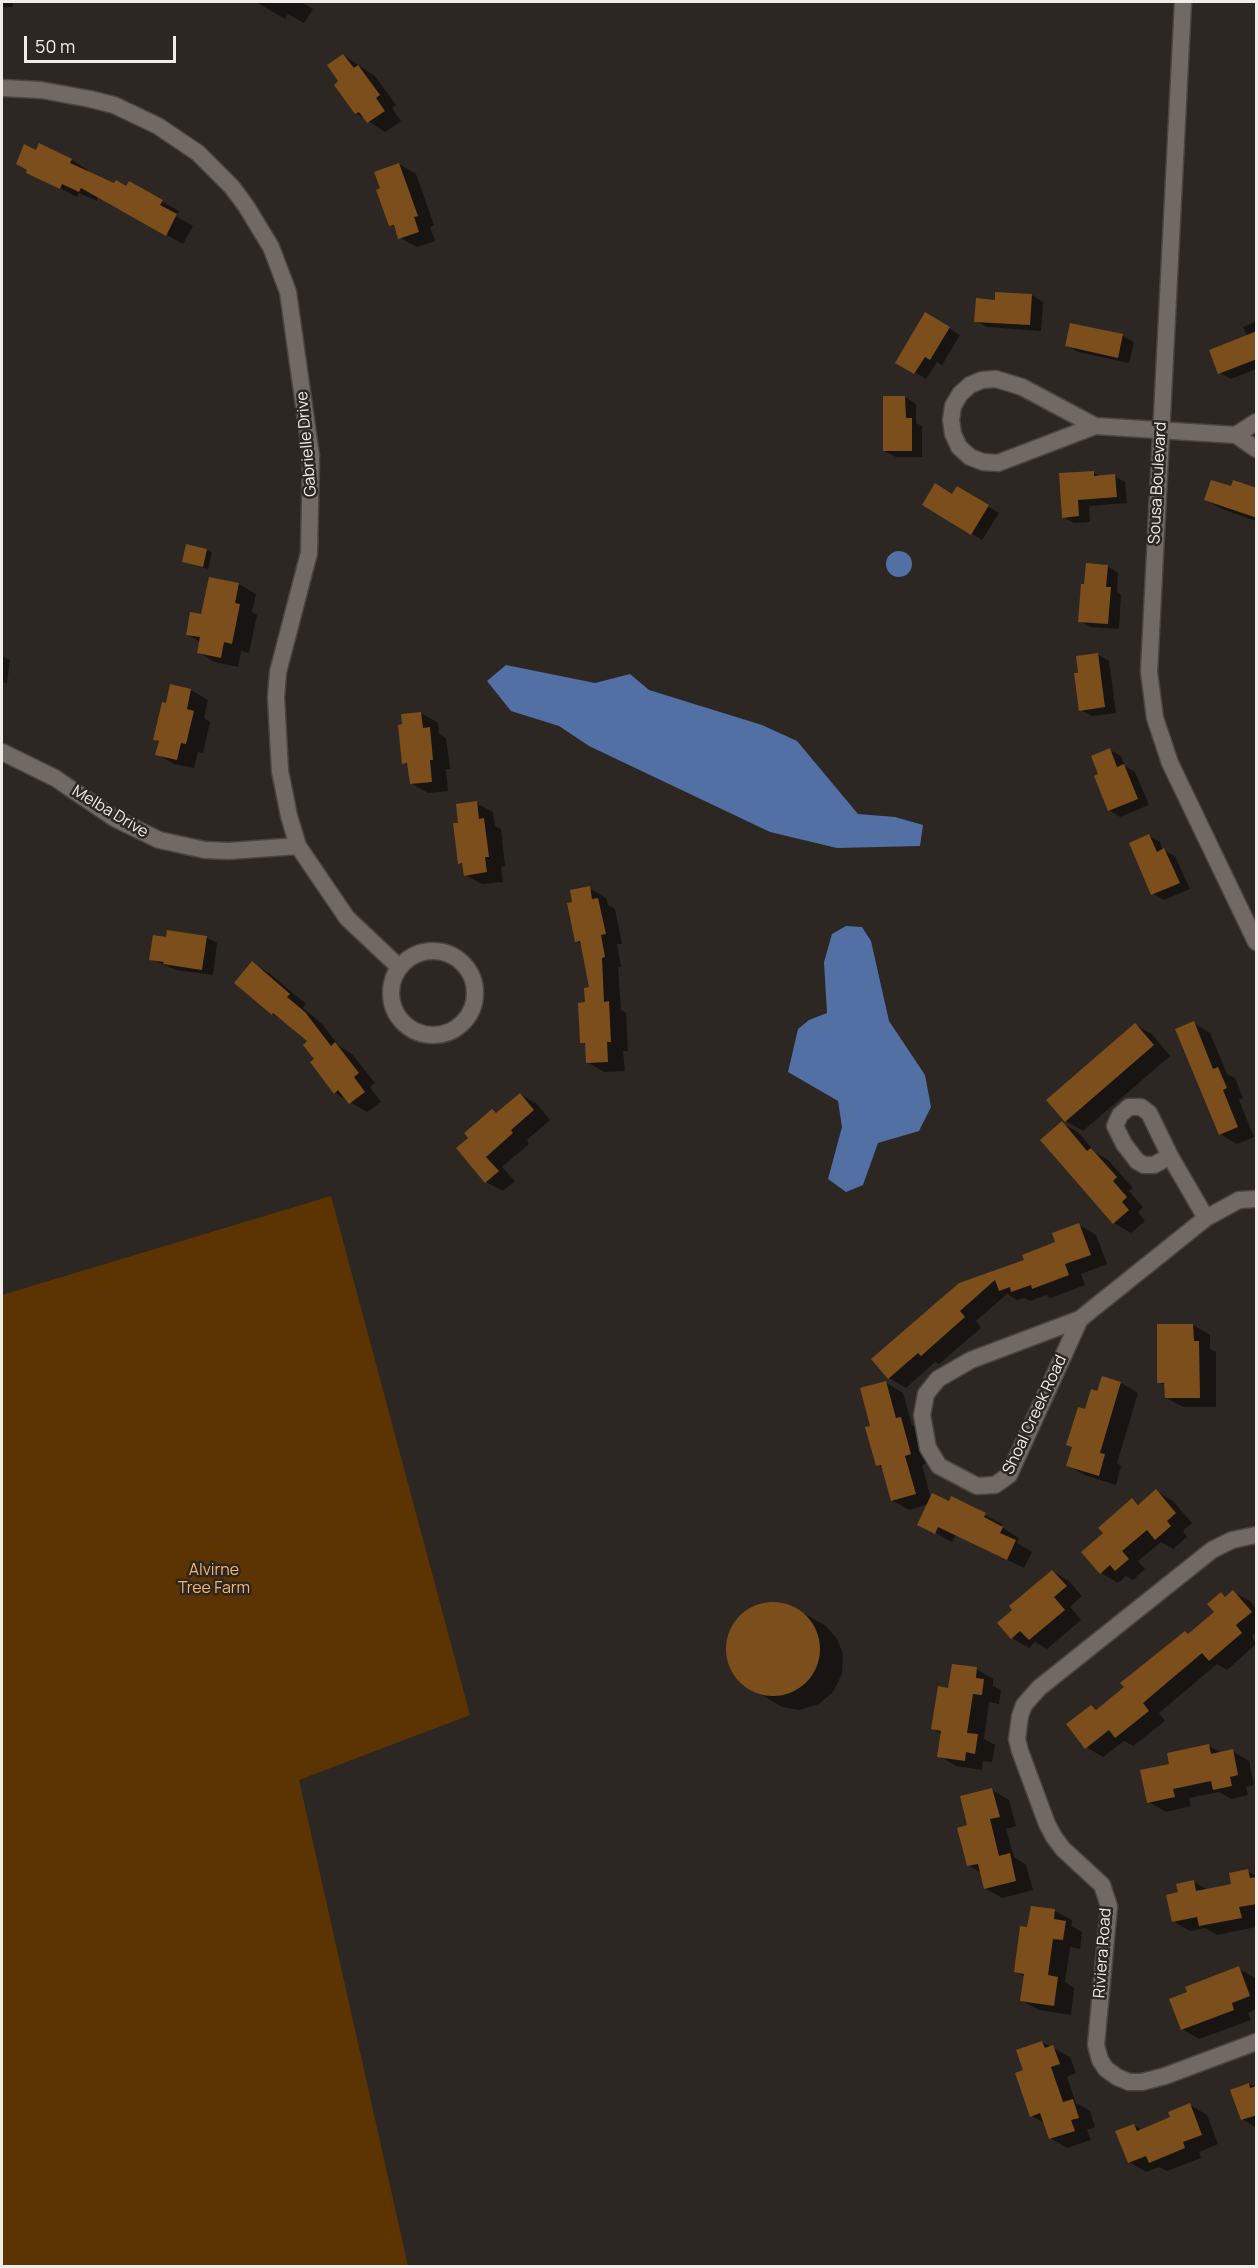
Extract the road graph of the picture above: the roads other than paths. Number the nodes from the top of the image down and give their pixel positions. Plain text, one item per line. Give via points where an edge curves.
1 (1183, 2) edge
2 (2, 87) edge
3 (1257, 422) edge
4 (1095, 426) junction
5 (1161, 430) junction
6 (1236, 435) junction
7 (1257, 449) edge
8 (2, 752) edge
9 (298, 846) junction
10 (1257, 942) edge
11 (399, 967) junction
12 (1170, 1156) dead end
13 (1257, 1199) edge
14 (1206, 1218) junction
15 (1080, 1319) junction
16 (1257, 1535) edge
17 (1257, 2042) edge

1 - 5 street, Sousa Boulevard
2 - 9 street, Gabrielle Drive via 41,90 114,105 158,126 198,153 215,170 246,206 271,247 288,292 311,456 309,553 278,672 276,697 280,771
3 - 6 street
4 - 4 street via 1022,387 996,379 976,383 960,394 951,420 959,447 970,457 998,463
4 - 5 street
5 - 6 street
5 - 10 street, Sousa Boulevard via 1149,672 1155,718 1170,763
6 - 7 street
8 - 9 street, Melba Drive via 55,777 114,818 159,840 205,850
9 - 11 street, Gabrielle Drive via 347,918
11 - 11 street via 422,952 450,954 462,962 475,986 475,1001 462,1025 436,1036 422,1035 399,1020 390,993
12 - 14 street
13 - 14 street, Shoal Creek Road via 1239,1200
14 - 15 street, Shoal Creek Road
15 - 15 street, Shoal Creek Road via 1009,1475 995,1485 978,1486 939,1466 928,1448 921,1415 931,1386 971,1360
16 - 17 street, Riviera Road via 1232,1540 1212,1550 1039,1689 1024,1705 1017,1738 1054,1837 1102,1885 1109,1906 1096,2045 1106,2069 1117,2078 1142,2082

